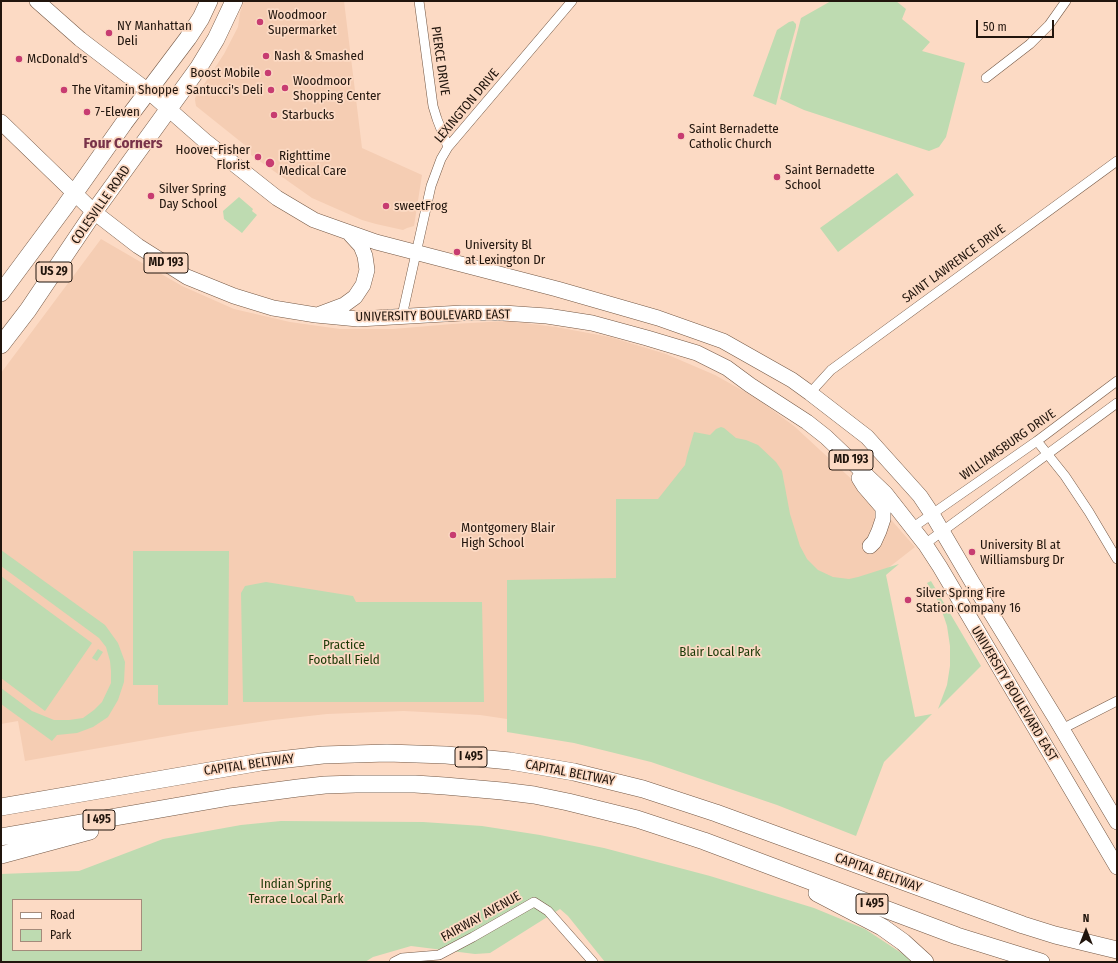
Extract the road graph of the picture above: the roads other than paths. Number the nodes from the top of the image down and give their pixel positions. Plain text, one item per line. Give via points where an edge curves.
1 (209, 1) edge
2 (234, 1) edge
3 (419, 1) edge
4 (572, 1) edge
5 (1066, 1) edge
6 (43, 3) edge
7 (986, 78) dead end
8 (148, 91) junction
9 (169, 110) junction
10 (1, 122) edge
11 (448, 147) junction
12 (1117, 160) edge
13 (74, 193) junction
14 (94, 212) junction
15 (350, 234) junction
16 (416, 252) junction
17 (1, 293) edge
18 (316, 316) junction
19 (402, 316) junction
20 (1, 345) edge
21 (1117, 381) edge
22 (810, 393) junction
23 (1117, 403) edge
24 (1036, 441) junction
25 (1047, 455) junction
26 (854, 464) junction
27 (932, 514) junction
28 (912, 528) junction
29 (942, 532) junction
30 (925, 544) junction
31 (870, 546) dead end
32 (1117, 559) edge
33 (1117, 701) edge
34 (1062, 729) junction
35 (198, 802) junction
36 (1, 807) edge
37 (1117, 822) edge
38 (1, 836) edge
39 (704, 841) junction
40 (1, 855) edge
41 (1117, 867) edge
42 (1117, 950) edge
43 (422, 959) edge
44 (394, 962) edge
45 (593, 962) edge
46 (925, 962) edge
47 (1041, 962) edge

1 - 8 highway, US 29 via 188,38
2 - 9 highway, COLESVILLE ROAD / US 29 via 216,39
3 - 11 street, PIERCE DRIVE via 434,106
4 - 11 street, LEXINGTON DRIVE
5 - 7 street via 1030,44
6 - 8 main road, MD 193 via 80,39
8 - 9 main road, MD 193
8 - 13 highway, US 29
9 - 14 highway, COLESVILLE ROAD / US 29
9 - 15 main road, UNIVERSITY BOULEVARD EAST / MD 193 via 277,198 314,220
10 - 13 main road, MD 193
11 - 16 street, LEXINGTON DRIVE via 431,186
12 - 22 street, SAINT LAWRENCE DRIVE via 831,370
13 - 14 main road, UNIVERSITY BOULEVARD EAST / MD 193
13 - 17 highway, US 29
14 - 18 main road, UNIVERSITY BOULEVARD EAST / MD 193 via 138,246 187,277 273,308
14 - 20 highway, COLESVILLE ROAD / US 29 via 28,310
15 - 16 main road, UNIVERSITY BOULEVARD EAST / MD 193
15 - 18 main road via 361,246 365,256 367,270 363,285 355,297 344,305
16 - 19 street, LEXINGTON DRIVE
16 - 22 main road, UNIVERSITY BOULEVARD EAST / MD 193 via 658,318 723,341
18 - 19 main road, UNIVERSITY BOULEVARD EAST / MD 193 via 358,319
19 - 26 main road, UNIVERSITY BOULEVARD EAST / MD 193 via 462,313 547,316 592,323 697,353 727,368 807,422
21 - 24 street, WILLIAMSBURG DRIVE
22 - 27 main road, UNIVERSITY BOULEVARD EAST / MD 193 via 867,437 920,496
23 - 25 street
24 - 25 street
24 - 27 street, WILLIAMSBURG DRIVE
25 - 29 street
25 - 32 street via 1065,476
26 - 28 main road, UNIVERSITY BOULEVARD EAST / MD 193 via 885,493
26 - 31 main road via 864,486 883,508 879,531
27 - 28 street, WILLIAMSBURG DRIVE
27 - 29 main road, UNIVERSITY BOULEVARD EAST / MD 193
28 - 30 main road, UNIVERSITY BOULEVARD EAST / MD 193
29 - 30 street
29 - 34 main road, UNIVERSITY BOULEVARD EAST / MD 193
30 - 41 main road, UNIVERSITY BOULEVARD EAST / MD 193
33 - 34 street
34 - 37 main road, UNIVERSITY BOULEVARD EAST / MD 193
35 - 38 highway, I 495
35 - 39 highway, I 495 via 325,785 445,786 508,792 568,802 637,819
35 - 40 highway
36 - 42 highway, CAPITAL BELTWAY / I 495 via 261,762 323,755 439,754 510,761 574,772 643,789 1024,925
39 - 46 highway via 882,927
39 - 47 highway, I 495 via 957,936
43 - 44 street, FAIRWAY AVENUE via 402,958
43 - 45 street, FAIRWAY AVENUE via 439,955 534,902 548,911

